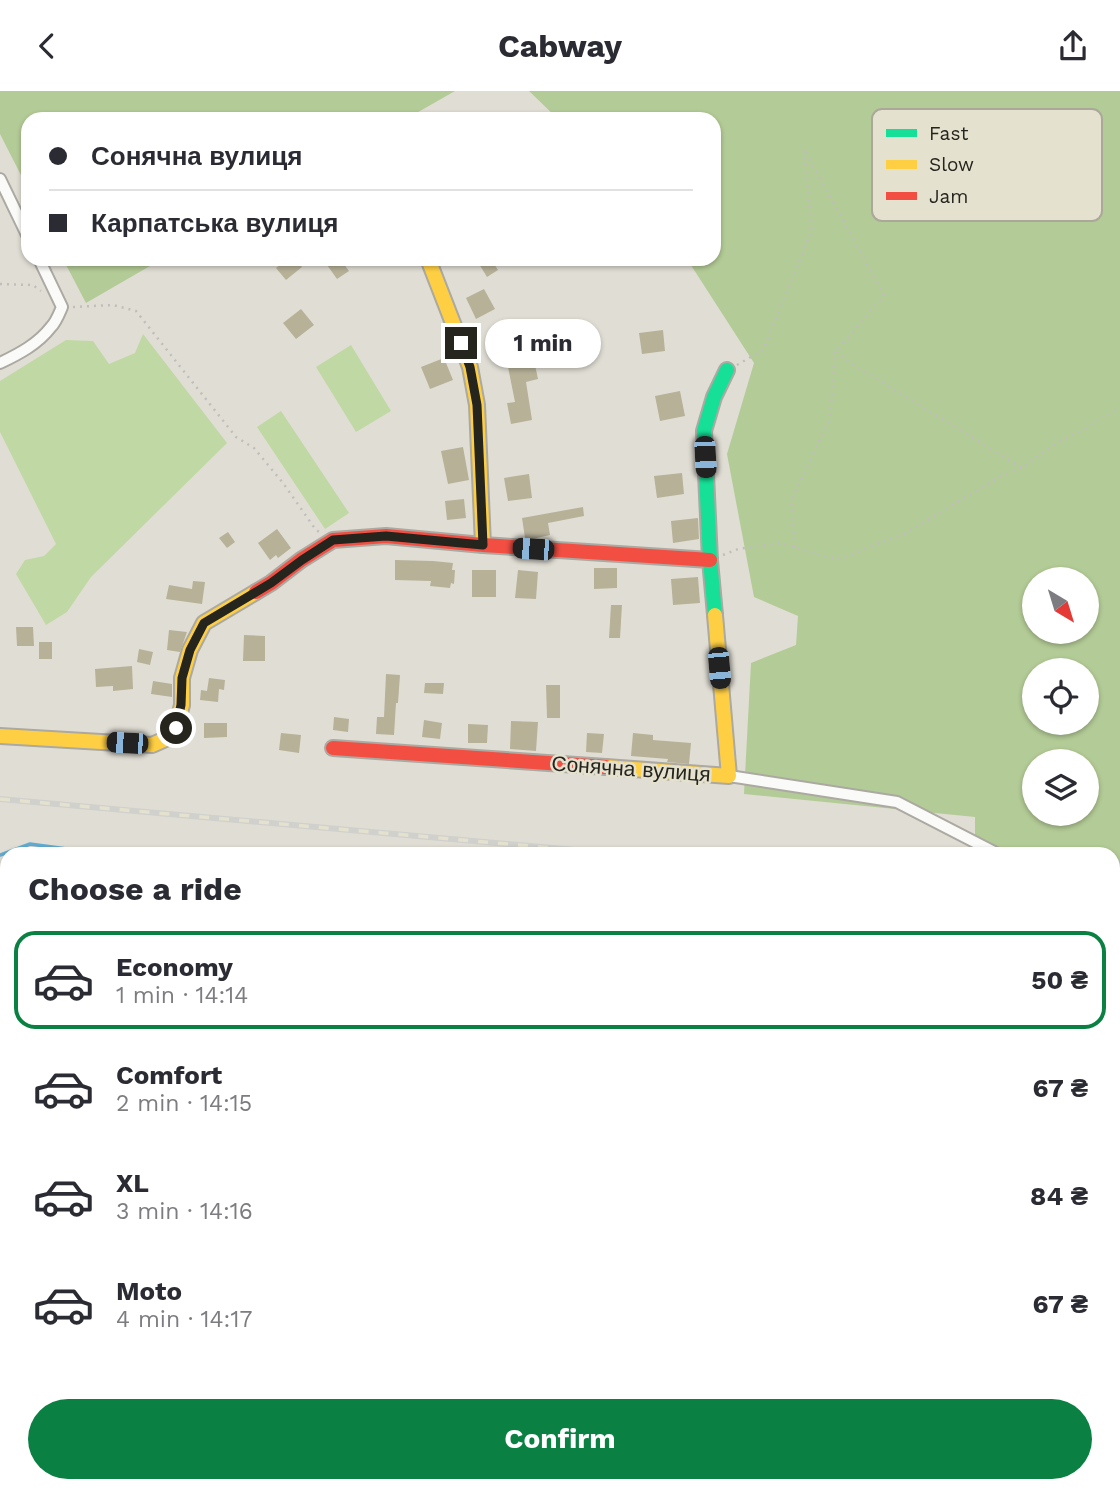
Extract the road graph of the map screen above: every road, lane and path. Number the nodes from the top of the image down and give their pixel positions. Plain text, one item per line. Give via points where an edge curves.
1 (0, 179) edge
2 (21, 222) edge
3 (42, 266) edge
4 (431, 266) edge
5 (0, 283) edge
6 (43, 292) dead end
7 (62, 307) junction
8 (835, 353) junction
9 (0, 363) edge
10 (727, 370) joint
11 (1120, 407) edge
12 (1022, 468) junction
13 (333, 540) junction
14 (483, 545) junction
15 (795, 547) junction
16 (710, 560) junction
17 (0, 736) edge
18 (333, 748) dead end
19 (729, 776) junction
20 (984, 847) edge

1 - 2 street
3 - 7 street
4 - 14 street via 470,367 477,405
5 - 6 path via 33,285
7 - 9 street via 52,327
7 - 13 path via 113,305 136,311 236,437 254,448 283,483 316,530
8 - 10 path via 884,295 804,149 812,230 763,350
8 - 12 path
8 - 15 path via 831,418 791,501
10 - 16 street, Сонячна вулиця via 704,431
11 - 12 path
12 - 15 path via 904,534 844,558
13 - 14 street via 386,536
13 - 17 street via 204,623 190,650 176,728 170,737 152,745
14 - 16 street
15 - 16 path via 764,545
16 - 19 street, Сонячна вулиця
18 - 19 street, Сонячна вулиця
19 - 20 street via 897,802

